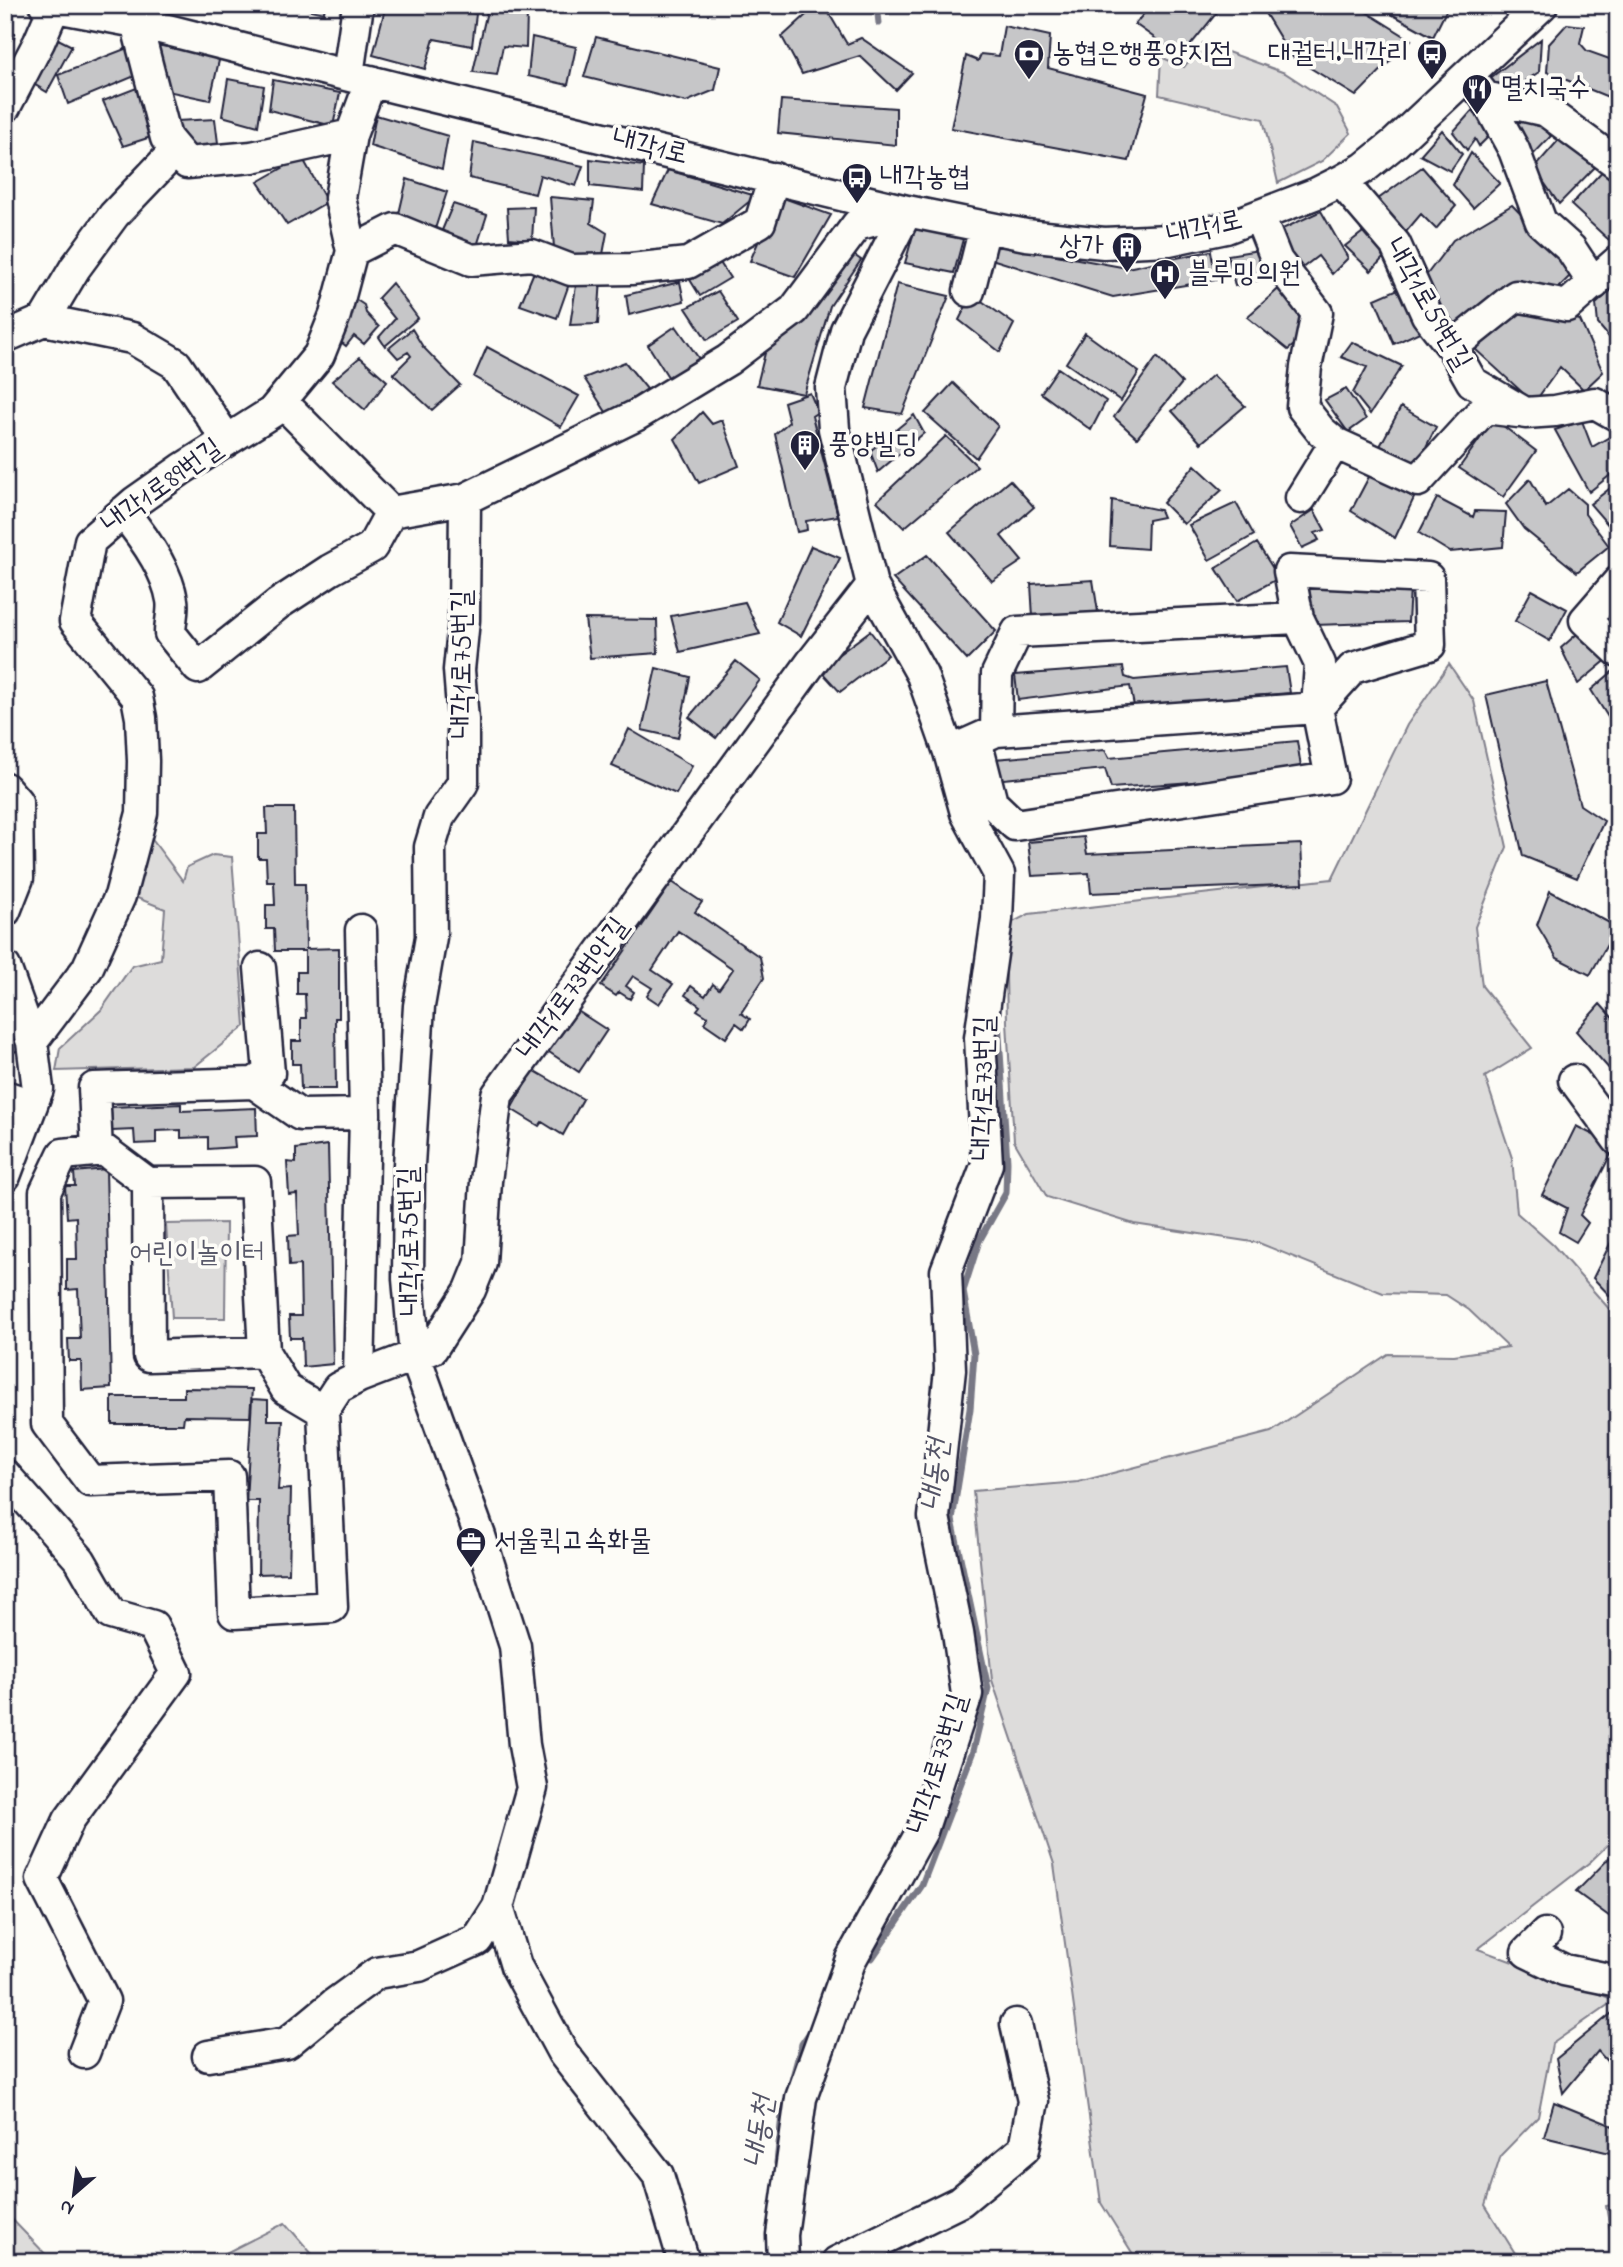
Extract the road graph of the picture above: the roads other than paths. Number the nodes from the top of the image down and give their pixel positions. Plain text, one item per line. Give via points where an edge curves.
1 (358, 5) edge
2 (1542, 5) edge
3 (52, 6) edge
4 (136, 22) junction
5 (359, 78) junction
6 (1476, 86) junction
7 (5, 107) edge
8 (351, 135) junction
9 (176, 149) junction
10 (1618, 164) edge
11 (774, 178) junction
12 (1341, 181) junction
13 (907, 211) junction
14 (1259, 216) junction
15 (985, 227) junction
16 (352, 251) junction
17 (1618, 261) edge
18 (1594, 284) junction
19 (969, 291) dead end
20 (44, 320) junction
21 (5, 337) edge
22 (1452, 347) junction
23 (281, 401) junction
24 (1525, 413) junction
25 (1618, 416) edge
26 (227, 440) junction
27 (1335, 443) junction
28 (1301, 498) dead end
29 (465, 499) junction
30 (123, 512) junction
31 (391, 512) junction
32 (1618, 582) edge
33 (872, 585) junction
34 (1298, 618) junction
35 (1618, 651) edge
36 (1317, 708) junction
37 (986, 736) junction
38 (949, 752) junction
39 (5, 788) edge
40 (5, 911) edge
41 (361, 930) dead end
42 (5, 967) edge
43 (260, 968) dead end
44 (33, 1042) junction
45 (1574, 1080) dead end
46 (254, 1083) junction
47 (19, 1100) edge
48 (365, 1114) junction
49 (1618, 1140) edge
50 (97, 1151) junction
51 (5, 1175) edge
52 (148, 1184) junction
53 (264, 1352) junction
54 (415, 1356) junction
55 (340, 1392) junction
56 (5, 1475) edge
57 (498, 1907) junction
58 (1545, 1934) dead end
59 (1618, 1981) edge
60 (1016, 2024) dead end
61 (84, 2053) dead end
62 (208, 2056) dead end
63 (684, 2262) edge
64 (783, 2262) edge
65 (837, 2262) edge

1 - 5 street, 내각1로89번길
2 - 6 street, 내각1로
3 - 4 street, 내각1로
3 - 7 street
4 - 5 street, 내각1로
4 - 9 street via 166,138
5 - 8 street, 내각1로89번길
5 - 11 street, 내각1로
6 - 10 street via 1546,111
6 - 12 street, 내각1로
6 - 18 street via 1514,150 1541,222 1571,249
8 - 9 street via 251,157 187,163
8 - 16 street, 내각1로89번길 via 340,198
9 - 20 street via 114,215
11 - 13 street, 내각1로
11 - 16 street via 760,222 688,263 571,270 532,255 471,260 395,229
12 - 14 street, 내각1로
12 - 22 street, 내각1로59번길 via 1395,244 1427,315
13 - 15 street, 내각1로
13 - 29 street via 857,225 794,310 727,360 637,415
13 - 33 street, 내각1로73번길 via 846,330 831,388 834,429
14 - 15 street, 내각1로 via 1169,240 1104,243
14 - 27 street, 내각1로 via 1277,261 1317,313 1302,407
15 - 19 street
16 - 23 street, 내각1로89번길 via 319,355
17 - 18 street
18 - 22 street via 1567,306 1516,296
20 - 21 street
20 - 26 street via 132,338 176,364
22 - 24 street, 내각1로59번길 via 1472,382
23 - 26 street, 내각1로89번길 via 272,412
23 - 31 street
24 - 25 street via 1595,403
24 - 27 street via 1485,408 1418,481
26 - 30 street, 내각1로89번길
27 - 28 street
29 - 31 street
29 - 54 street, 내각1로75번길 via 459,670 463,783 439,817 429,847 431,937 419,1006 410,1152 408,1279
30 - 31 street via 162,571 172,600 170,633 198,668 278,604 372,547
30 - 44 street, 내각1로89번길 via 90,541 75,621 137,697 142,813 120,896 87,970
32 - 35 street via 1585,620
33 - 38 street, 내각1로73번길 via 922,675
33 - 54 street, 내각1로73번안길 via 497,1095 481,1263 470,1290 432,1349
34 - 36 street via 1320,664
34 - 36 street via 1289,571 1428,578 1430,645 1353,668
34 - 37 street via 1017,632 998,674
36 - 37 street
36 - 37 street via 1331,778 1015,825 992,803
37 - 38 street
38 - 64 street, 내각1로73번길 via 966,813 999,874 980,1038 987,1164 946,1271 950,1370 934,1517 967,1695 922,1831 851,1959 801,2098 782,2235
39 - 40 street via 17,802 18,878
41 - 48 street
42 - 44 street
43 - 46 street via 269,1073
44 - 47 street via 38,1089
45 - 49 street
46 - 48 street via 300,1115
46 - 50 street via 94,1088
47 - 51 street
48 - 55 street
50 - 52 street via 104,1150
50 - 55 street via 63,1154 45,1192 47,1424 90,1481 229,1476 234,1613 332,1607
52 - 53 street via 255,1182
52 - 53 street via 149,1356
53 - 55 street via 286,1389
54 - 55 street, 내각1로73번안길
54 - 57 street, 내각1로75번길 via 515,1646 532,1788
56 - 61 street via 80,1560 111,1614 153,1626 176,1673 69,1821 42,1879 104,2001
57 - 62 street, 내각1로75번길 via 477,1940 419,1966 377,1973 287,2043
57 - 63 street via 516,1966 563,2053 658,2175
58 - 59 street via 1527,1952 1564,1970
60 - 65 street via 1033,2101 1024,2150 961,2201

